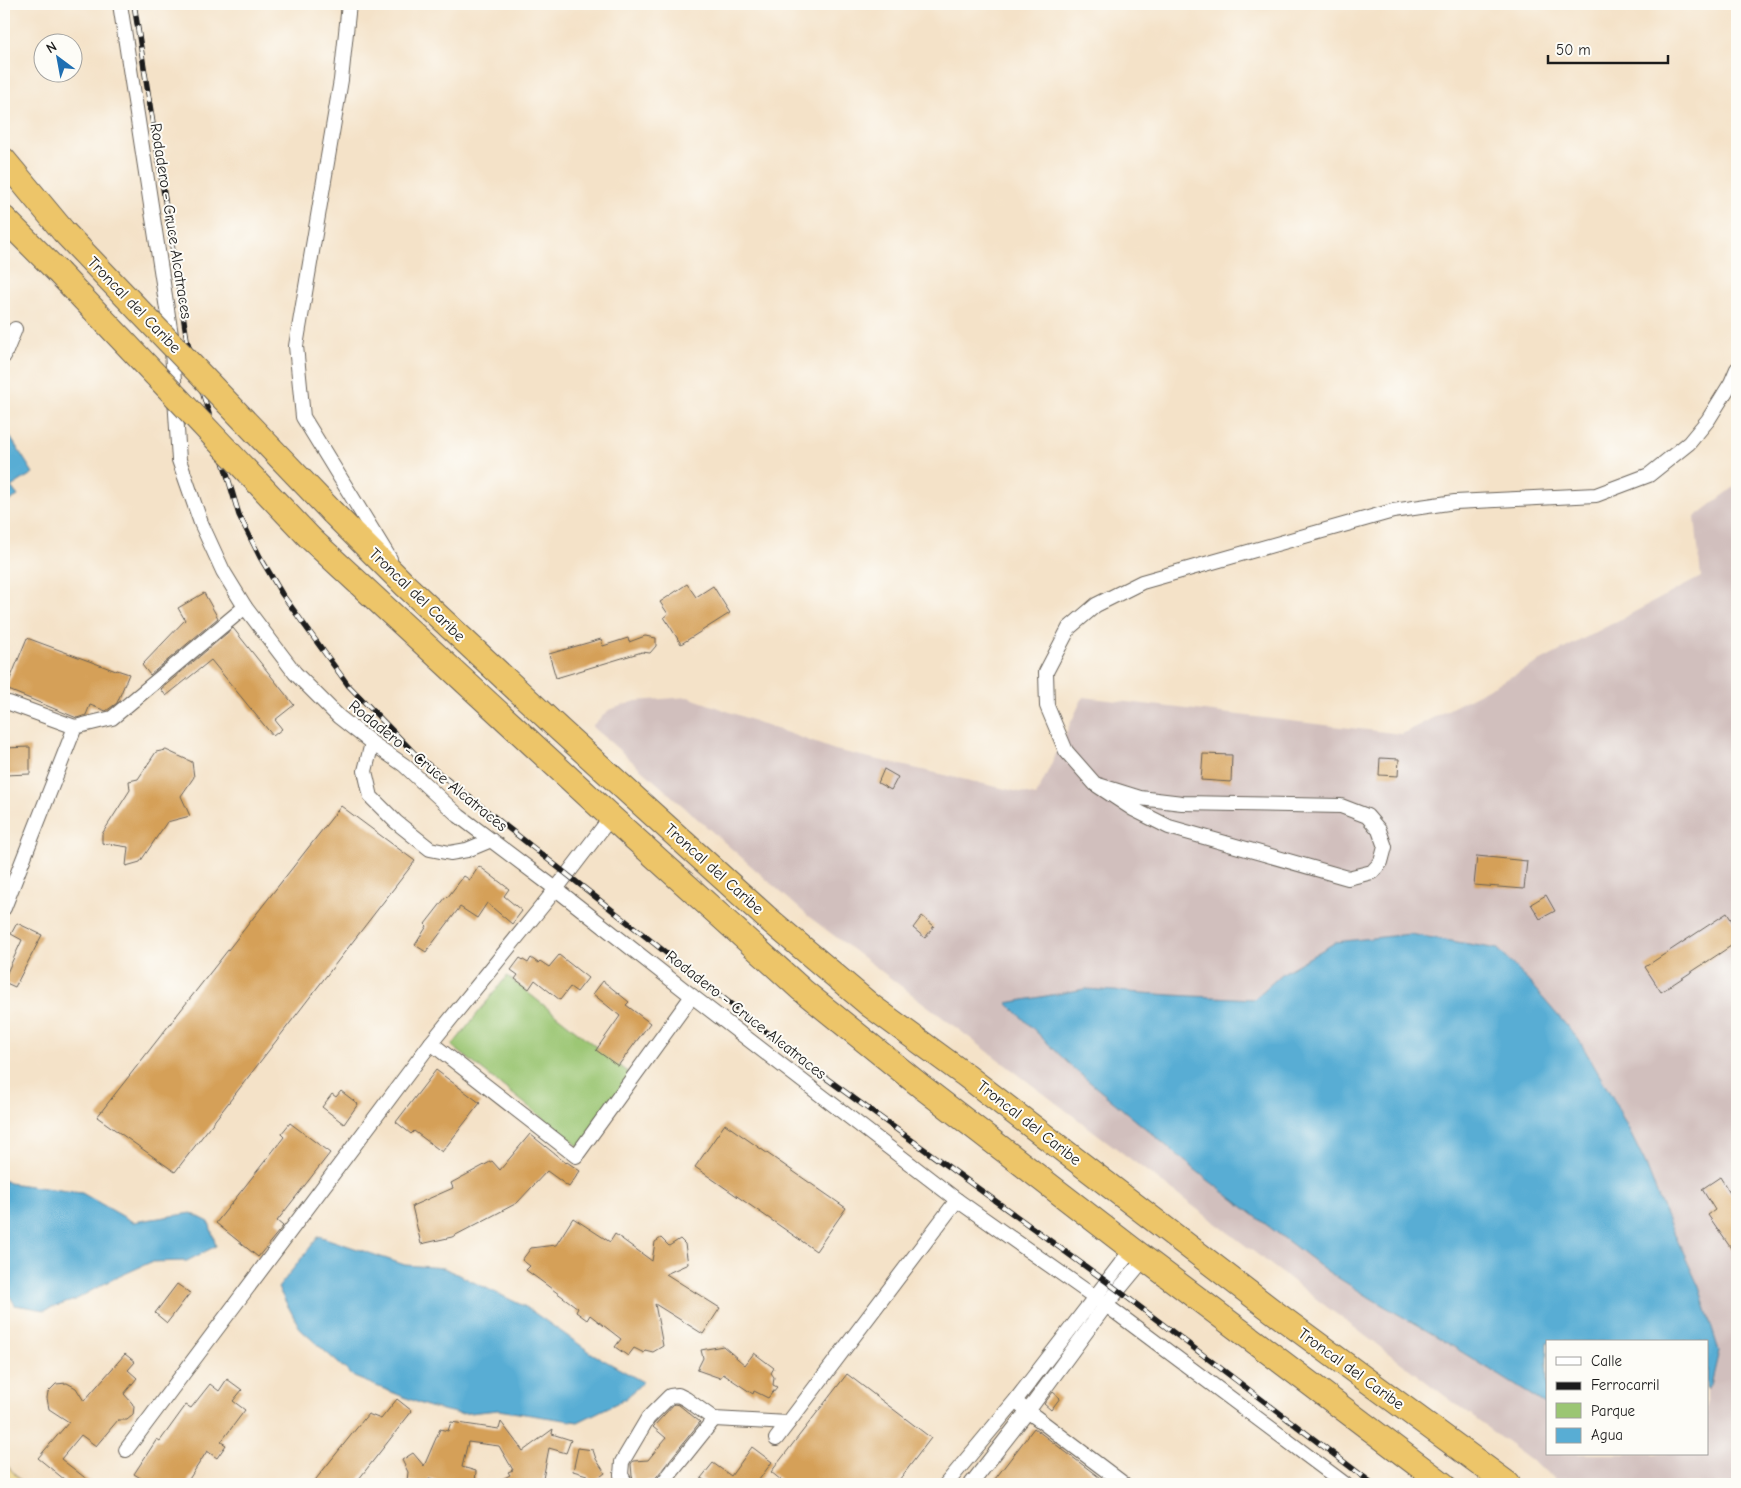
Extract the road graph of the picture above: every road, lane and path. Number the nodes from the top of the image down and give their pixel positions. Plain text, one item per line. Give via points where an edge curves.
1 (120, 4) edge
2 (349, 4) edge
3 (4, 160) edge
4 (4, 218) edge
5 (15, 329) dead end
6 (4, 356) edge
7 (1737, 369) edge
8 (406, 586) junction
9 (245, 607) junction
10 (9, 703) dead end
11 (75, 727) junction
12 (372, 743) junction
13 (1095, 784) junction
14 (612, 817) junction
15 (491, 840) junction
16 (556, 889) junction
17 (4, 908) edge
18 (692, 996) junction
19 (431, 1043) junction
20 (957, 1200) junction
21 (1138, 1254) junction
22 (1101, 1302) junction
23 (1014, 1401) junction
24 (1028, 1412) junction
25 (714, 1419) junction
26 (788, 1423) junction
27 (776, 1439) dead end
28 (126, 1450) dead end
29 (626, 1484) edge
30 (662, 1484) edge
31 (946, 1484) edge
32 (971, 1484) edge
33 (1124, 1484) edge
34 (1345, 1484) edge
35 (1444, 1484) edge
36 (1508, 1484) edge

1 - 9 street, Rodadero - Cruce Alcatraces via 171,335 179,460 201,523 223,571
2 - 8 street via 341,80 296,346 303,417
3 - 8 highway, Troncal del Caribe, bridge via 63,231
4 - 14 highway, Troncal del Caribe, bridge via 311,539
5 - 6 street
7 - 13 street via 1708,420 1689,443 1649,475 1596,495 1455,502 1393,511 1142,582 1096,605 1069,628 1046,672 1047,706 1066,751
8 - 36 highway, Troncal del Caribe via 766,917 871,1006 1274,1312
9 - 11 street via 112,718
9 - 12 street, Rodadero - Cruce Alcatraces via 295,673
10 - 11 street
11 - 17 street
12 - 15 street, Rodadero - Cruce Alcatraces via 404,765 459,816
12 - 15 street via 365,771 371,797 396,822 430,849 450,853 468,850
13 - 13 street via 1169,827 1348,878 1372,872 1381,862 1385,847 1379,830 1366,816 1341,806 1182,803 1140,798
14 - 16 street
14 - 21 highway, Troncal del Caribe via 802,990 922,1088
15 - 16 street, Rodadero - Cruce Alcatraces
16 - 18 street, Rodadero - Cruce Alcatraces
16 - 19 street
18 - 19 street via 576,1156
18 - 20 street, Rodadero - Cruce Alcatraces
19 - 28 street
20 - 22 street, Rodadero - Cruce Alcatraces
20 - 26 street
21 - 22 street
21 - 35 highway, Troncal del Caribe
22 - 23 street
22 - 24 street
22 - 34 street, Rodadero - Cruce Alcatraces
23 - 24 street
23 - 31 street
24 - 32 street
24 - 33 street
25 - 26 street
25 - 29 street via 686,1399 670,1396 648,1418 622,1462 621,1474
25 - 30 street
26 - 27 street

